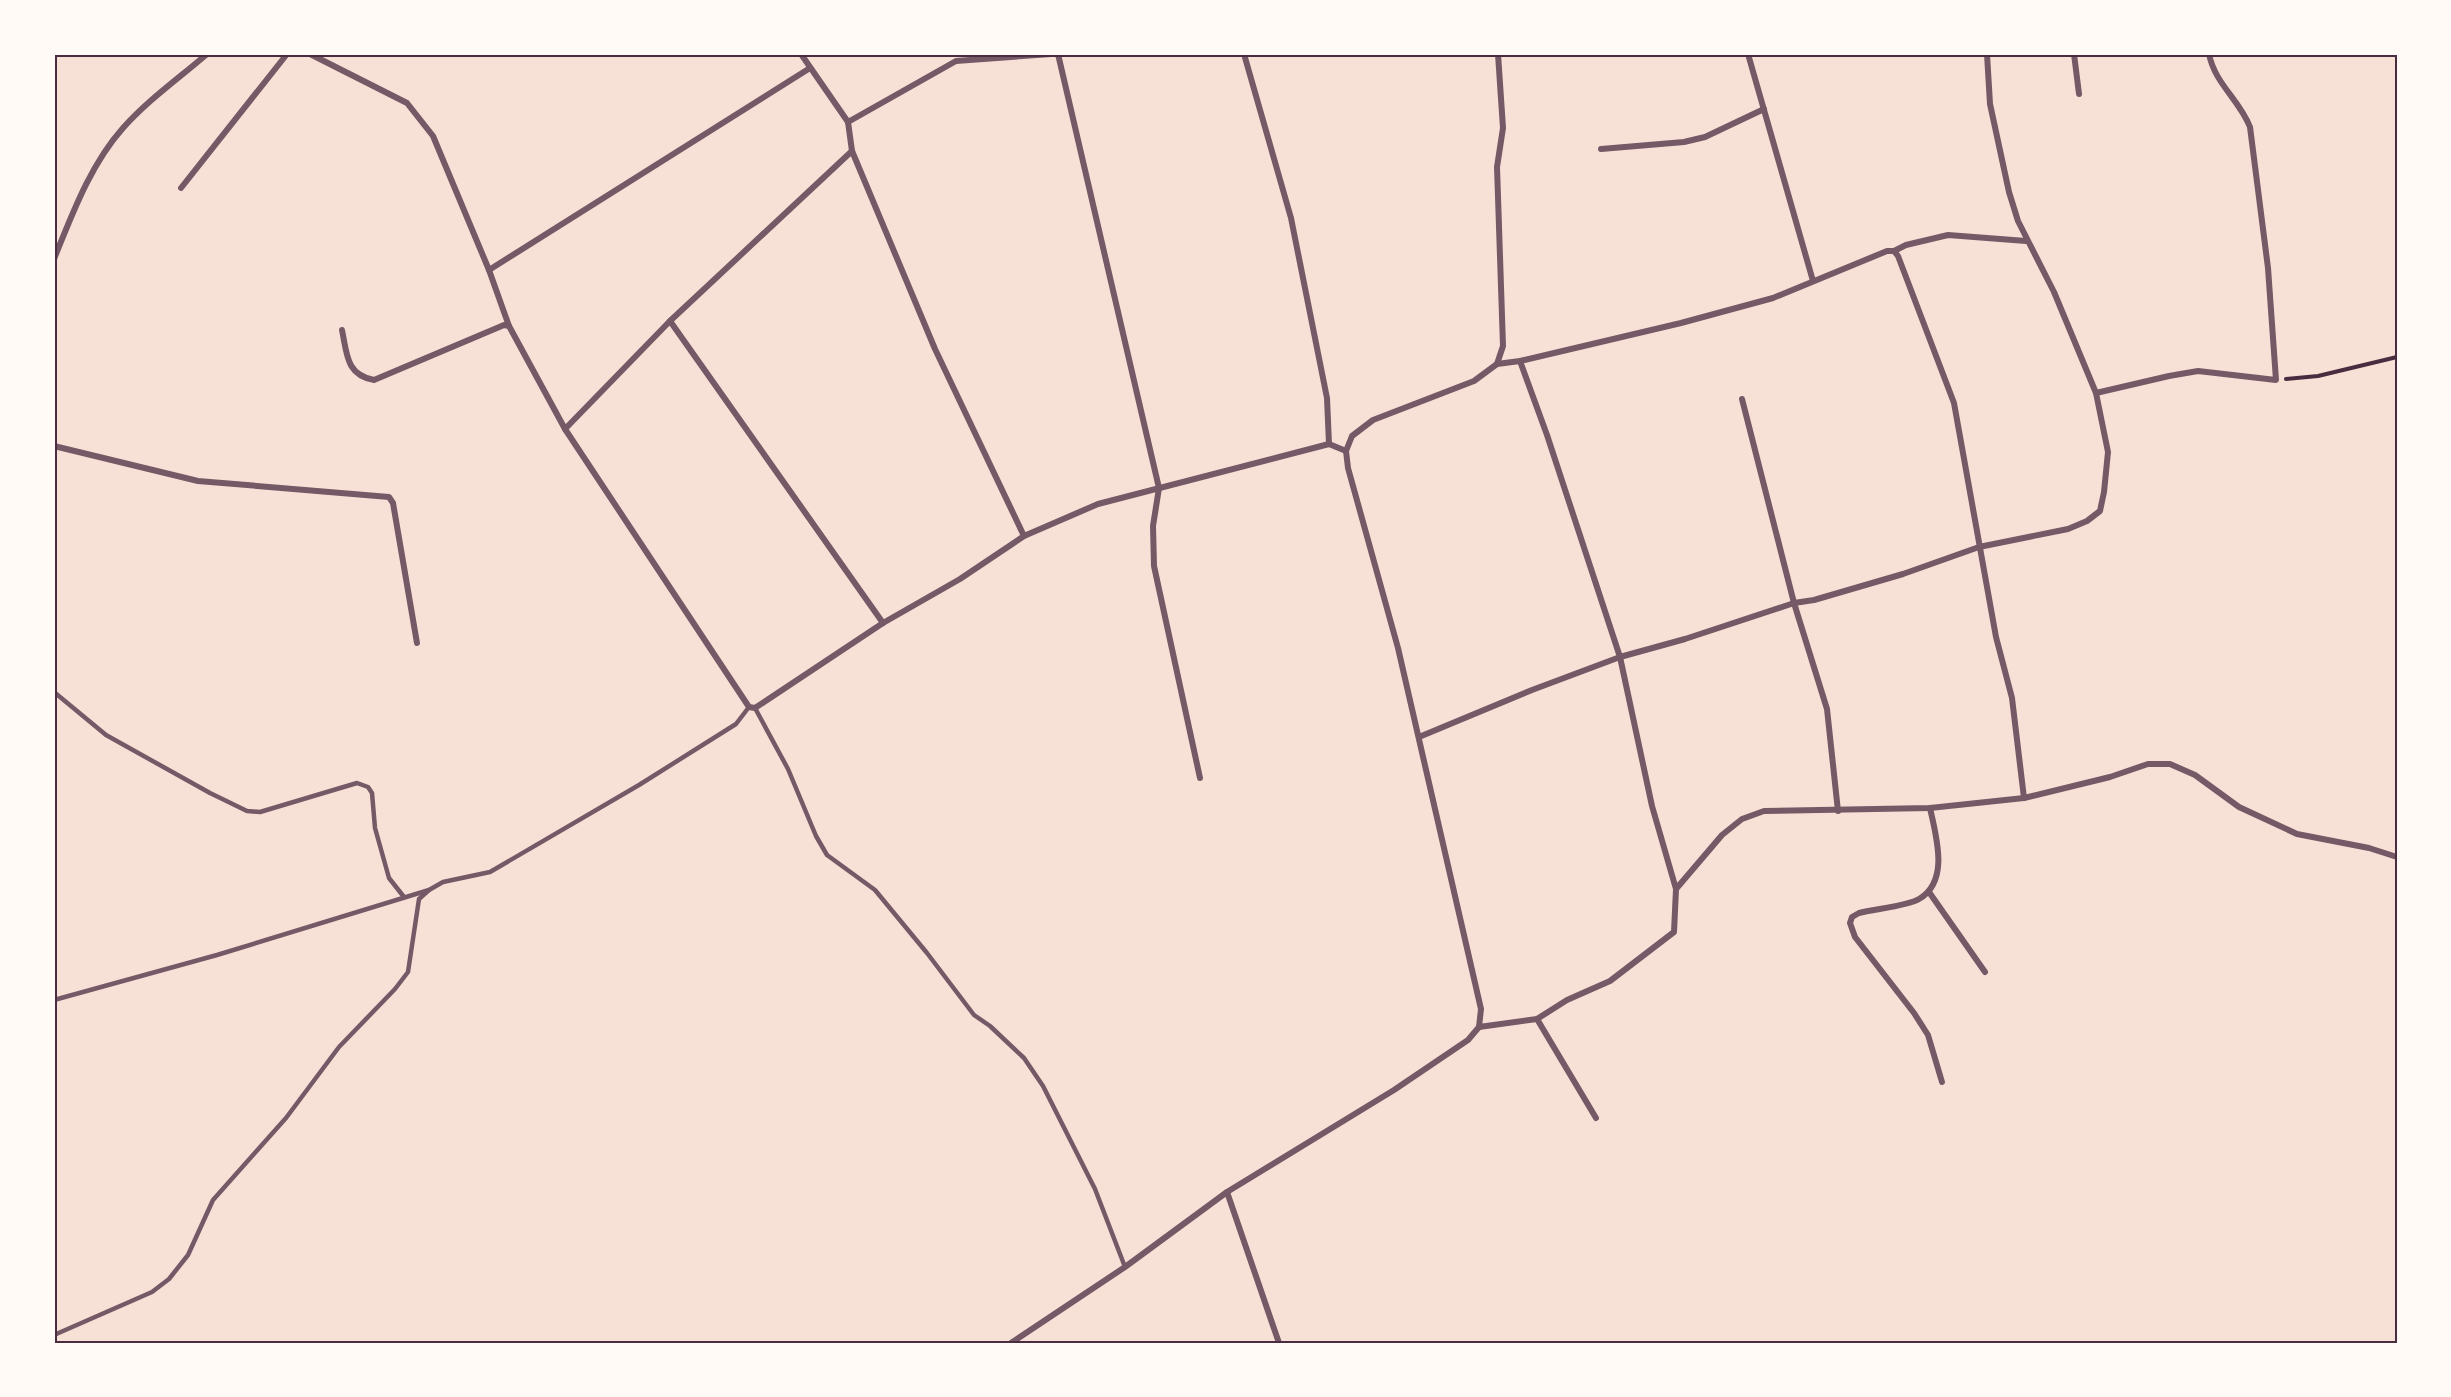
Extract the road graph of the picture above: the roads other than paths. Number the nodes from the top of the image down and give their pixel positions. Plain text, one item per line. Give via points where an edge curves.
1 (207, 54) edge
2 (287, 54) edge
3 (310, 54) edge
4 (801, 54) edge
5 (1051, 54) edge
6 (1058, 54) edge
7 (1244, 54) edge
8 (1498, 54) edge
9 (1748, 54) edge
10 (1986, 54) edge
11 (2074, 54) edge
12 (2209, 54) edge
13 (810, 68) junction
14 (2079, 94) dead end
15 (1764, 109) junction
16 (848, 122) junction
17 (1601, 149) dead end
18 (852, 151) junction
19 (181, 188) dead end
20 (2026, 240) junction
21 (1894, 251) junction
22 (54, 260) edge
23 (489, 270) junction
24 (1813, 281) junction
25 (670, 321) junction
26 (510, 326) junction
27 (342, 330) dead end
28 (1520, 361) junction
29 (1497, 364) junction
30 (2096, 393) junction
31 (1742, 399) dead end
32 (565, 429) junction
33 (1329, 444) junction
34 (54, 446) edge
35 (1346, 451) junction
36 (1159, 488) junction
37 (1024, 536) junction
38 (1979, 547) junction
39 (1794, 603) junction
40 (883, 623) junction
41 (417, 643) dead end
42 (1620, 657) junction
43 (54, 692) edge
44 (752, 707) junction
45 (1419, 737) junction
46 (1200, 778) dead end
47 (2024, 798) junction
48 (1930, 808) junction
49 (1838, 811) junction
50 (2397, 857) edge
51 (1676, 889) junction
52 (429, 890) junction
53 (1929, 892) junction
54 (404, 897) junction
55 (1985, 972) dead end
56 (54, 1000) edge
57 (1537, 1018) junction
58 (1479, 1027) junction
59 (1942, 1082) dead end
60 (1596, 1118) dead end
61 (1227, 1192) junction
62 (1125, 1267) junction
63 (54, 1335) edge
64 (1011, 1343) edge
65 (1279, 1343) edge

1 - 22 street via 148,102 121,130 81,195
2 - 19 street
3 - 23 street via 407,103 421,118 433,136
4 - 13 street
5 - 16 street via 956,61
6 - 36 street
7 - 33 street via 1304,280 1327,398
8 - 29 street via 1503,128 1497,167 1503,346
9 - 15 street
10 - 20 street via 1990,104 2006,182
11 - 14 street
12 - 30 street via 2213,72 2250,127 2268,268 2276,380 2198,371
13 - 16 street
13 - 23 street
15 - 17 street via 1695,139
15 - 24 street
16 - 18 street
18 - 25 street
18 - 37 street via 935,349
20 - 21 street via 1948,235
20 - 30 street via 2054,292
21 - 24 street
21 - 38 street via 1954,403
23 - 26 street
24 - 28 street via 1773,298
25 - 32 street
25 - 40 street
26 - 27 street via 504,325 374,380 356,373 348,361
26 - 32 street
28 - 29 street
28 - 42 street
29 - 35 street via 1474,381 1373,420 1352,436
30 - 38 street via 2108,452 2100,511 2068,529
31 - 39 street
32 - 44 street
33 - 35 street
33 - 36 street
34 - 41 street via 198,481 389,497
35 - 45 street
36 - 37 street via 1098,504
36 - 46 street via 1153,526 1154,566
37 - 40 street
38 - 39 street via 1892,577
38 - 47 street via 1995,638 2012,698
39 - 42 street
39 - 49 street via 1827,709
40 - 44 street
42 - 45 street
42 - 51 street via 1652,806
43 - 54 lane via 106,735 247,811 260,812 357,783 368,787 389,878
44 - 52 lane via 736,724 490,872 443,882
44 - 62 lane via 788,768 827,855 874,890 974,1015 1024,1058 1043,1086 1095,1189
45 - 58 street via 1481,1009
47 - 48 street
47 - 50 street via 2148,764 2170,764 2195,775 2239,807 2296,834
48 - 49 street
48 - 53 street via 1939,870
49 - 51 street via 1764,811 1742,819 1722,835
51 - 57 street via 1674,932 1610,981
52 - 54 lane
52 - 63 lane via 419,899 408,972 339,1047 286,1118 213,1200 188,1255 169,1279 152,1292
53 - 55 street
53 - 59 street via 1918,900 1859,913 1852,916 1850,923 1855,937 1928,1035
54 - 56 lane
57 - 58 street
57 - 60 street
58 - 61 street via 1468,1040 1394,1090
61 - 62 street
61 - 65 street
62 - 64 street

